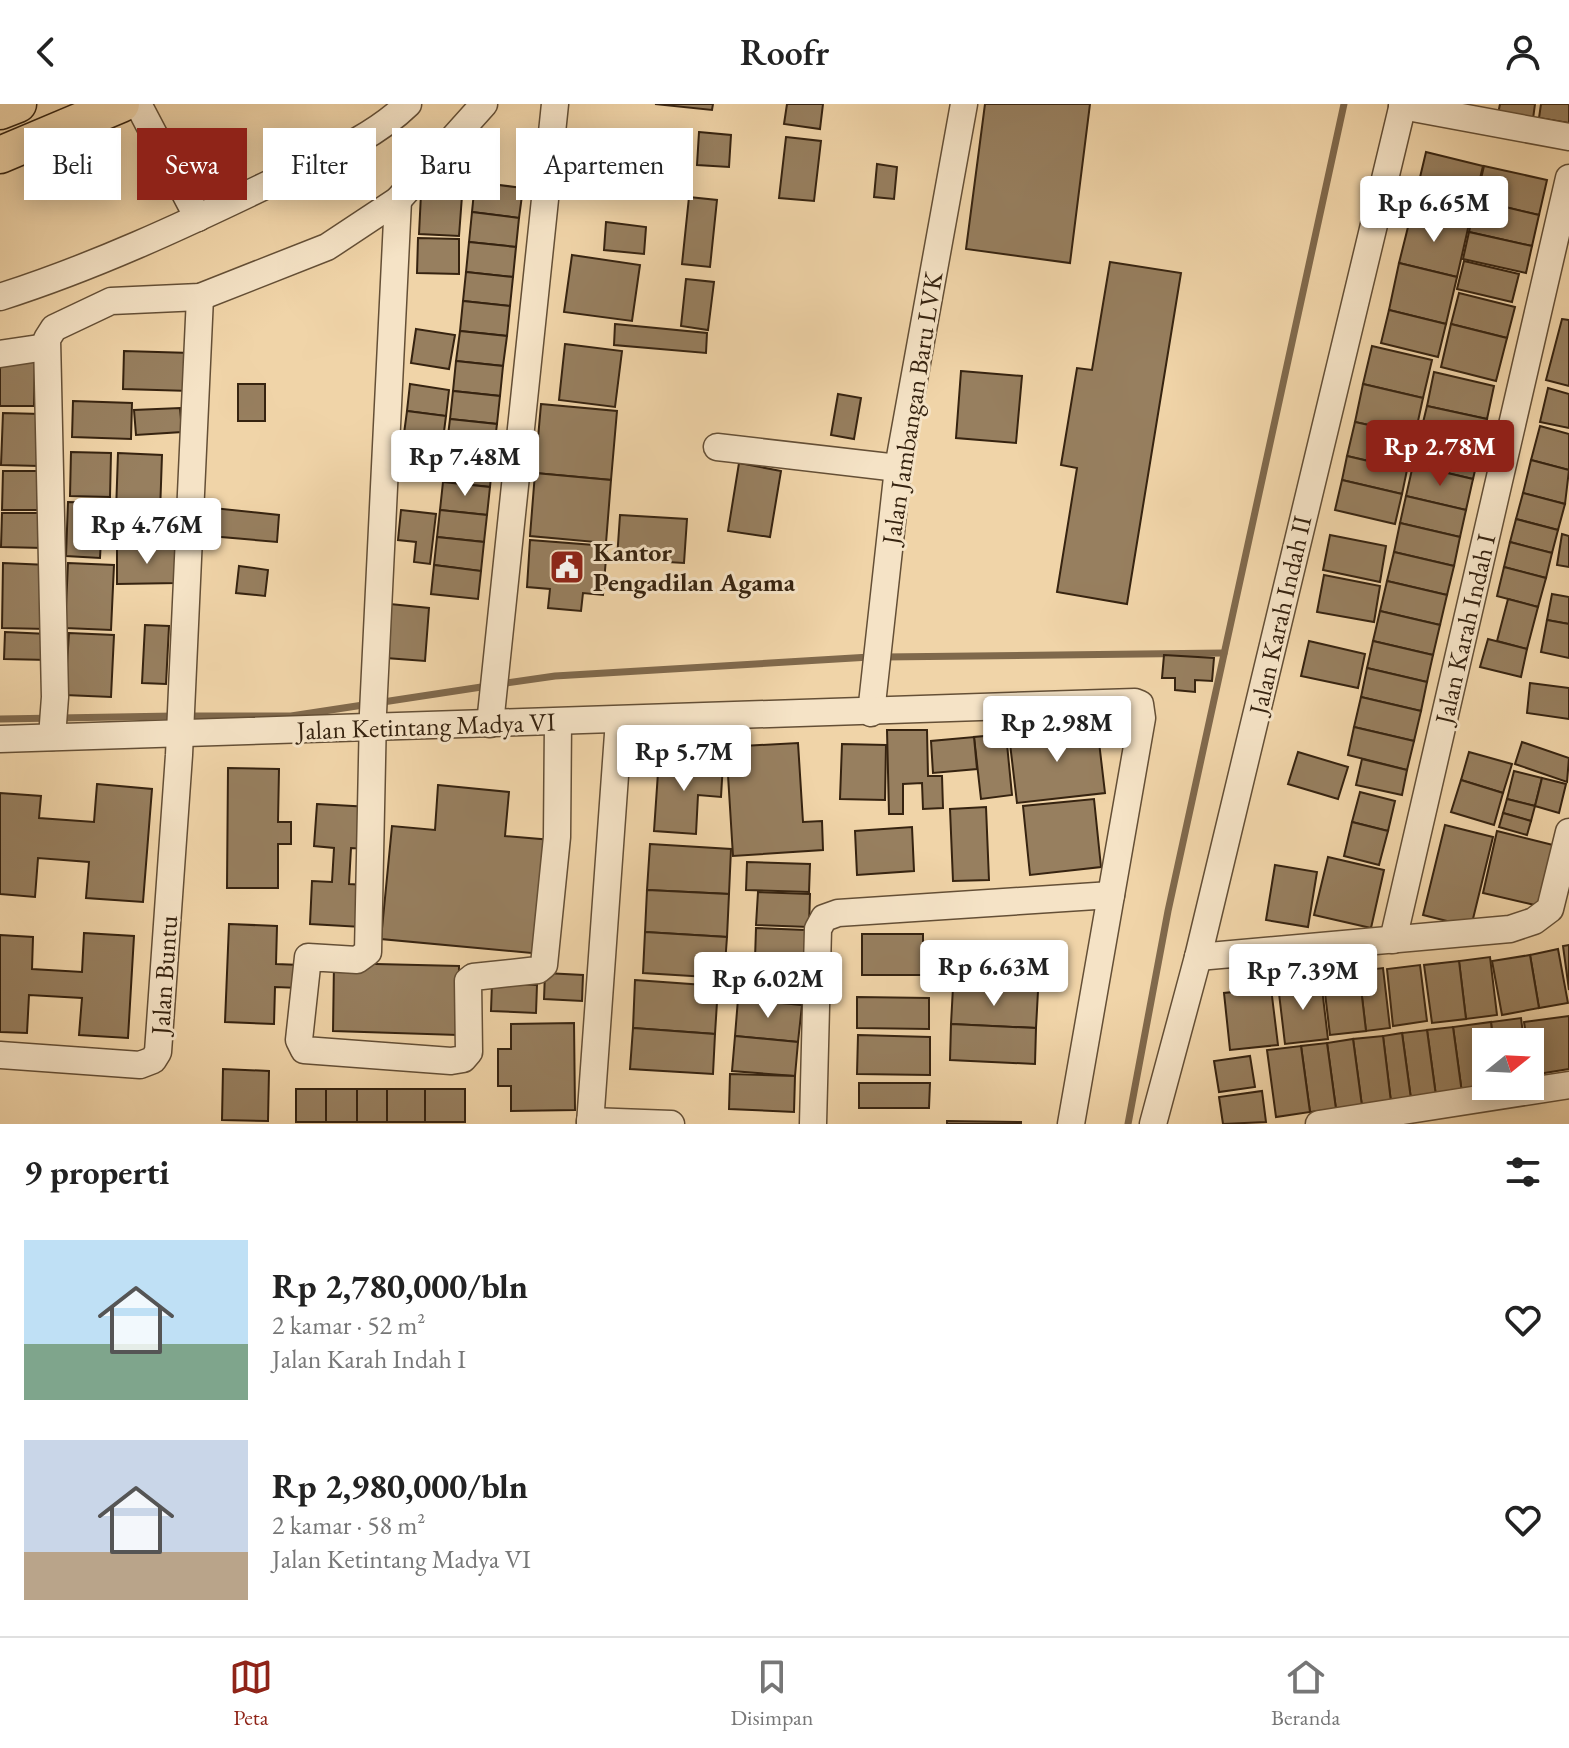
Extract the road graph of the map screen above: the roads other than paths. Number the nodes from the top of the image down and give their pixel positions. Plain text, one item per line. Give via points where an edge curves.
1 (18, 104) edge
2 (121, 104) edge
3 (138, 104) edge
4 (408, 104) edge
5 (484, 104) edge
6 (555, 104) edge
7 (964, 104) edge
8 (1402, 105) edge
9 (0, 111) edge
10 (462, 128) edge
11 (1569, 137) edge
12 (0, 155) edge
13 (1569, 178) edge
14 (398, 200) joint
15 (198, 218) junction
16 (1557, 285) edge
17 (0, 297) edge
18 (200, 297) junction
19 (46, 347) junction
20 (0, 354) edge
21 (717, 447) dead end
22 (898, 468) junction
23 (373, 711) junction
24 (491, 711) junction
25 (871, 713) junction
26 (180, 717) junction
27 (53, 718) junction
28 (619, 720) junction
29 (558, 722) junction
30 (0, 739) edge
31 (1569, 832) edge
32 (1111, 895) junction
33 (1393, 940) junction
34 (1198, 957) junction
35 (0, 1055) edge
36 (1569, 1085) edge
37 (590, 1123) edge
38 (671, 1124) edge
39 (813, 1124) edge
40 (1071, 1124) edge
41 (1153, 1124) edge
42 (1319, 1124) edge

1 - 9 highway
2 - 12 highway
3 - 15 street
4 - 15 street via 357,142
5 - 10 street
6 - 24 street
7 - 22 street, Jalan Jambangan Baru LVK
8 - 11 street
8 - 34 street, Jalan Karah Indah II
13 - 16 street, Jalan Karah Indah I
14 - 18 street via 327,247
14 - 23 street
15 - 17 street via 72,274
16 - 33 street, Jalan Karah Indah I
18 - 19 street via 111,301 54,328
18 - 26 street
19 - 20 street
19 - 27 street
21 - 22 street
22 - 25 street, Jalan Jambangan Baru LVK
23 - 24 street, Jalan Ketintang Madya VI
23 - 26 street, Jalan Ketintang Madya VI
23 - 29 street via 368,952 357,960 308,957 299,1040 305,1051 463,1059 469,1052 470,979 538,970 545,963 557,837
24 - 29 street, Jalan Ketintang Madya VI
25 - 28 street, Jalan Ketintang Madya VI
25 - 32 street, Jalan Ketintang Madya VI via 1140,704 1142,718
26 - 27 street, Jalan Ketintang Madya VI
26 - 35 street, Jalan Buntu via 156,1056 140,1065
27 - 30 street, Jalan Ketintang Madya VI
28 - 29 street, Jalan Ketintang Madya VI
28 - 37 street
31 - 33 street via 1554,901 1543,915 1510,929
32 - 39 street via 824,918 818,929
32 - 40 street
33 - 34 street
34 - 41 street, Jalan Karah Indah II
36 - 42 street
37 - 38 street

